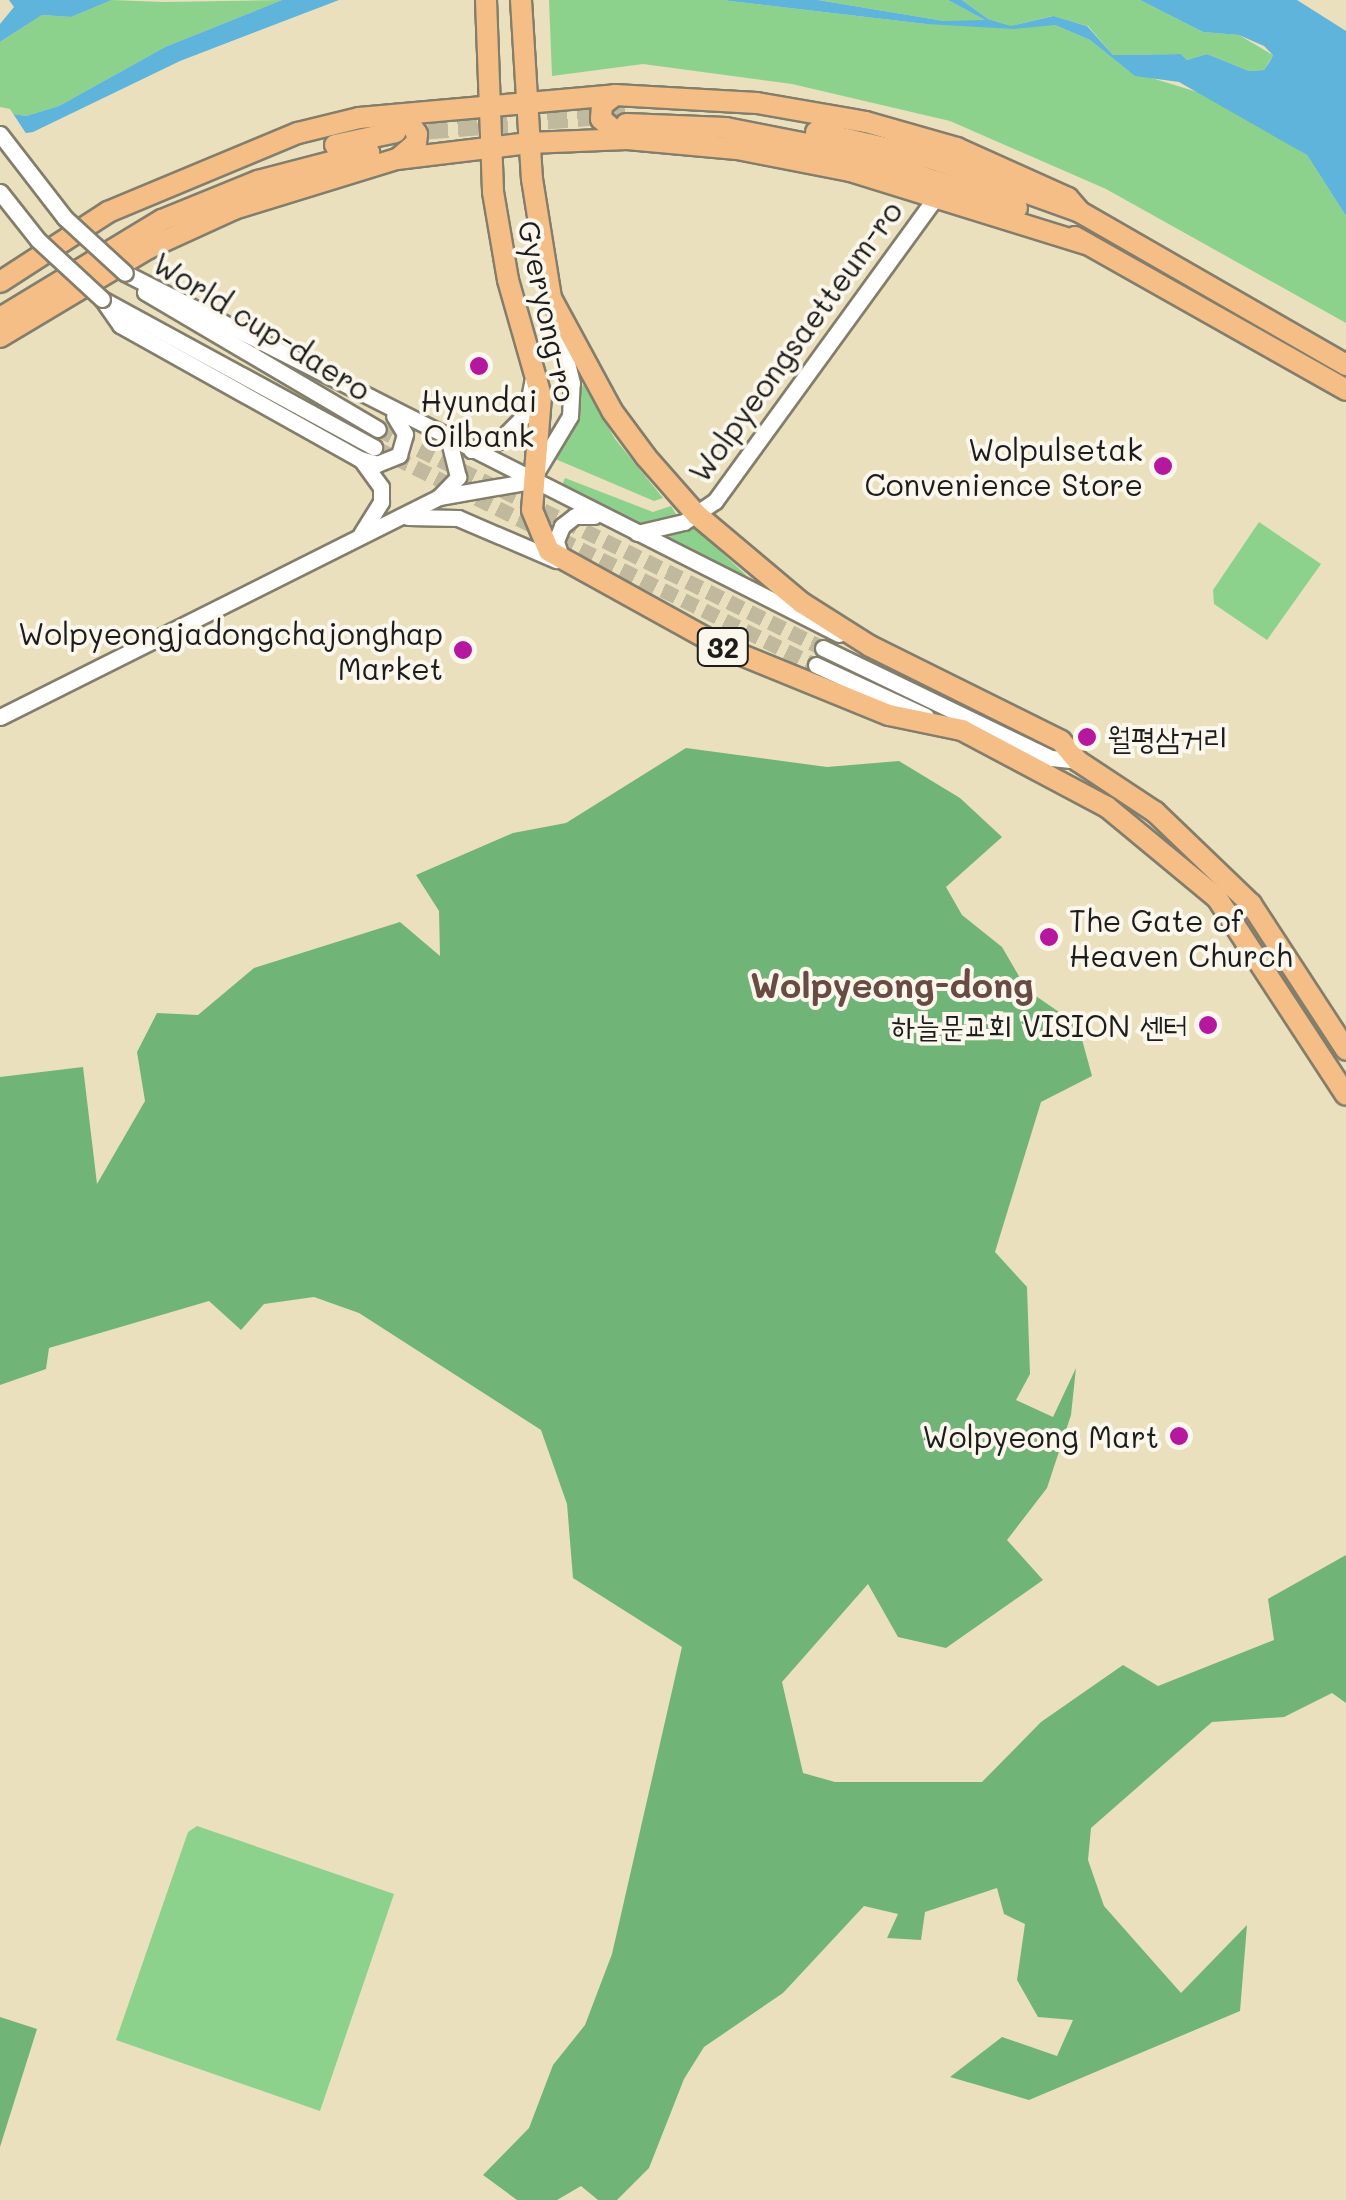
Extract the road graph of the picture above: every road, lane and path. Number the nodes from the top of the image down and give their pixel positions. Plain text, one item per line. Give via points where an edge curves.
1 (486, 0) edge
2 (521, 0) edge
3 (526, 92) junction
4 (490, 94) junction
5 (623, 118) junction
6 (0, 134) edge
7 (394, 138) junction
8 (530, 143) junction
9 (491, 147) junction
10 (0, 192) edge
11 (936, 198) junction
12 (1086, 244) junction
13 (125, 272) junction
14 (0, 282) edge
15 (551, 298) junction
16 (102, 299) junction
17 (0, 304) edge
18 (0, 318) edge
19 (0, 337) edge
20 (533, 361) junction
21 (1346, 365) edge
22 (1346, 390) edge
23 (388, 410) junction
24 (378, 430) tunnel mouth
25 (449, 441) junction
26 (374, 447) tunnel mouth
27 (471, 450) junction
28 (360, 459) junction
29 (530, 481) junction
30 (439, 498) junction
31 (696, 515) junction
32 (399, 517) junction
33 (607, 518) junction
34 (636, 533) junction
35 (358, 538) junction
36 (562, 558) junction
37 (870, 646) junction
38 (824, 648) tunnel mouth
39 (816, 665) tunnel mouth
40 (0, 717) edge
41 (962, 730) junction
42 (1078, 761) junction
43 (1337, 1050) edge
44 (1346, 1095) edge

1 - 4 main road, Gyeryong-ro
2 - 3 main road, Gyeryong-ro
3 - 4 main road
3 - 5 main road
3 - 8 main road, Gyeryong-ro
4 - 7 main road
4 - 9 main road, Gyeryong-ro
5 - 8 main road
5 - 9 main road via 526,122
5 - 11 main road
5 - 12 main road via 726,128 847,152 981,192
5 - 21 main road via 740,120 932,159 1080,212
6 - 13 street, World cup-daero, bridge via 65,218
7 - 9 main road
7 - 14 main road via 298,133 108,212
7 - 17 main road via 279,162 156,210
7 - 18 main road via 179,213 36,290
7 - 19 main road via 333,174 191,228
8 - 9 main road
8 - 15 main road, Gyeryong-ro
9 - 20 main road, Gyeryong-ro via 508,280
10 - 16 street, World cup-daero, bridge via 38,240
11 - 12 main road
11 - 31 street, Wolpyeongsaetteum-ro via 739,472
12 - 22 main road
13 - 23 street
13 - 24 street, World cup-daero via 144,292
15 - 29 street via 572,383 570,416
15 - 31 main road, Gyeryong-ro via 612,410
16 - 26 street, World cup-daero
16 - 28 street via 120,324
20 - 27 street via 526,414 499,441
20 - 29 main road, Gyeryong-ro via 541,396
23 - 25 street
23 - 28 street via 405,434 403,450 385,462
25 - 27 street
25 - 30 street via 458,477
27 - 29 street
28 - 35 street via 381,487 381,502
29 - 30 street
29 - 33 street
29 - 36 main road, Gyeryong-ro via 541,538
30 - 32 street
31 - 34 street
31 - 37 main road, Gyeryong-ro via 802,603
32 - 35 street
32 - 36 street via 458,518
33 - 34 street
33 - 36 street via 582,514 566,521 558,534
34 - 37 street via 796,617
35 - 40 street
36 - 41 main road, 32 via 722,647 889,714
37 - 42 main road, Gyeryong-ro via 1061,741
38 - 42 street via 1052,758
39 - 41 street
41 - 43 main road, 32 via 1107,807 1179,861
42 - 43 main road, 32 via 1155,812 1228,878
43 - 44 main road, 32

